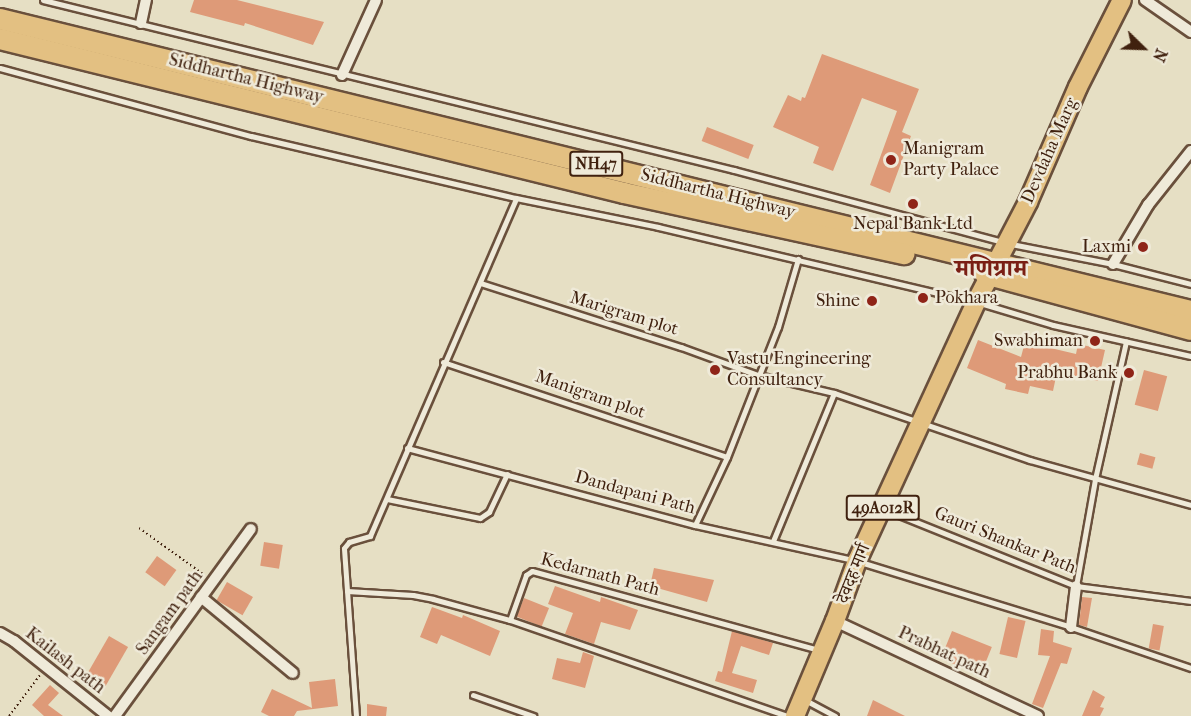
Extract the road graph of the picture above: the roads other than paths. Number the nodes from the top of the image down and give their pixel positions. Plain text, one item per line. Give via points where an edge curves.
1 (43, 0) edge
2 (146, 0) edge
3 (376, 0) edge
4 (1122, 0) edge
5 (1145, 0) edge
6 (0, 19) edge
7 (141, 23) junction
8 (1191, 32) edge
9 (0, 39) edge
10 (0, 68) edge
11 (342, 75) junction
12 (1191, 151) edge
13 (516, 198) junction
14 (1006, 243) junction
15 (798, 259) junction
16 (1113, 264) junction
17 (991, 269) junction
18 (480, 283) junction
19 (1191, 284) edge
20 (976, 302) junction
21 (1191, 311) edge
22 (1191, 330) edge
23 (1126, 341) junction
24 (1191, 356) edge
25 (443, 362) junction
26 (758, 375) junction
27 (834, 393) junction
28 (921, 424) junction
29 (407, 448) junction
30 (727, 457) junction
31 (507, 474) junction
32 (1095, 479) junction
33 (387, 499) junction
34 (1191, 505) edge
35 (882, 509) junction
36 (695, 525) junction
37 (251, 529) dead end
38 (773, 541) junction
39 (857, 561) junction
40 (1076, 586) junction
41 (347, 591) junction
42 (201, 597) junction
43 (1191, 601) edge
44 (510, 621) junction
45 (835, 621) junction
46 (1071, 627) junction
47 (0, 633) edge
48 (823, 652) junction
49 (1191, 668) edge
50 (293, 673) dead end
51 (473, 695) dead end
52 (802, 699) junction
53 (108, 716) edge
54 (116, 716) edge
55 (356, 716) edge
56 (533, 716) edge
57 (787, 716) edge
58 (795, 716) edge
59 (835, 716) edge
60 (1038, 716) edge

1 - 7 lane
2 - 7 street
3 - 11 street
4 - 14 main road, Devdaha Marg / 49A012R
5 - 8 street
6 - 17 highway, Siddhartha Highway / NH47
7 - 11 lane
9 - 17 highway, Siddhartha Highway / NH47 via 613,190
10 - 13 lane via 251,136
11 - 14 lane via 734,170
12 - 16 street via 1148,206
13 - 15 lane
13 - 18 lane
14 - 16 lane
14 - 17 main road, Devdaha Marg / 49A012R
15 - 20 lane
15 - 26 lane via 778,327
16 - 19 lane
17 - 20 main road, Devdaha Marg / 49A012R
17 - 21 highway, Siddhartha Highway / NH47
17 - 22 highway, Siddhartha Highway / NH47
18 - 25 lane
18 - 26 lane, Marigram plot
20 - 23 lane
20 - 28 main road, देवदह मार्ग / 49A012R
23 - 24 lane
23 - 32 lane
25 - 29 lane
25 - 30 lane, Manigram plot
26 - 27 lane, Marigram plot
26 - 30 lane
27 - 28 lane, Marigram plot
27 - 38 lane
28 - 32 lane, Marigram plot
28 - 35 main road, देवदह मार्ग / 49A012R
29 - 31 lane, Dandapani Path
29 - 33 lane
30 - 36 lane
31 - 33 lane via 489,512 480,518
31 - 36 lane, Dandapani Path
32 - 34 lane, Marigram plot
32 - 40 lane
33 - 41 lane via 370,536 349,542 344,548
35 - 39 main road, देवदह मार्ग / 49A012R
35 - 40 lane, Gauri Shankar Path
36 - 38 lane, Dandapani Path
37 - 42 street, Sangam path
38 - 39 lane, Dandapani Path
39 - 45 main road, देवदह मार्ग / 49A012R
39 - 46 lane, Dandapani Path
40 - 43 lane, Gauri Shankar Path
40 - 46 street
41 - 44 lane via 413,595
41 - 55 lane
42 - 50 street
42 - 54 street, Sangam path
44 - 48 lane, Kedarnath Path via 526,575 532,571
44 - 57 lane
45 - 48 main road, देवदह मार्ग / 49A012R
45 - 60 street, Prabhat path
46 - 49 lane, Dandapani Path
47 - 53 street, Kailash path
48 - 52 main road, देवदह मार्ग / 49A012R
51 - 56 lane
52 - 58 main road, देवदह मार्ग / 49A012R
52 - 59 lane

